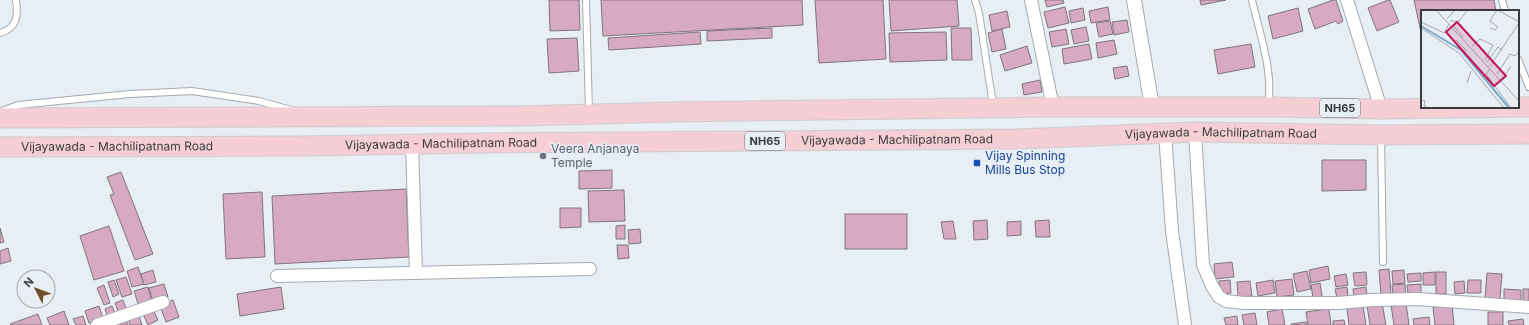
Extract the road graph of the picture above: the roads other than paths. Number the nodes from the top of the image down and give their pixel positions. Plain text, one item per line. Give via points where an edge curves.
1 (16, 0) edge
2 (586, 0) edge
3 (975, 0) edge
4 (1031, 0) edge
5 (1134, 0) edge
6 (1252, 0) edge
7 (1347, 0) edge
8 (1502, 0) edge
9 (1505, 10) edge
10 (0, 33) edge
11 (1519, 62) edge
12 (1529, 87) edge
13 (1053, 107) junction
14 (1152, 107) junction
15 (1268, 107) junction
16 (994, 108) junction
17 (1529, 108) edge
18 (1381, 109) junction
19 (0, 111) edge
20 (589, 114) junction
21 (319, 117) junction
22 (0, 118) edge
23 (1195, 132) junction
24 (1165, 133) junction
25 (1529, 134) edge
26 (1381, 135) junction
27 (412, 144) junction
28 (0, 148) edge
29 (1383, 262) dead end
30 (590, 269) dead end
31 (416, 273) junction
32 (276, 276) dead end
33 (163, 302) dead end
34 (1529, 307) edge
35 (97, 325) edge
36 (1185, 325) edge

1 - 10 lane via 16,20 5,32
2 - 20 lane
3 - 16 lane
4 - 13 street
5 - 14 street
6 - 15 lane via 1269,76
7 - 18 street
8 - 9 lane
11 - 12 lane
13 - 14 highway, NH65
13 - 16 highway, NH65
14 - 15 highway, NH65
15 - 18 highway, NH65
16 - 20 highway, NH65
17 - 18 highway, NH65
19 - 21 lane via 18,105 192,91 259,101
20 - 21 highway, NH65
21 - 22 highway, NH65
23 - 24 highway, Vijayawada - Machilipatnam Road / NH65
23 - 26 highway, Vijayawada - Machilipatnam Road / NH65
23 - 34 street via 1203,265 1219,297 1226,301 1330,303 1416,299
24 - 27 highway, Vijayawada - Machilipatnam Road / NH65 via 1018,139
24 - 36 street via 1172,231
25 - 26 highway, Vijayawada - Machilipatnam Road / NH65
26 - 29 lane
27 - 28 highway, Vijayawada - Machilipatnam Road / NH65
27 - 31 street
30 - 31 street
31 - 32 street
33 - 35 street

